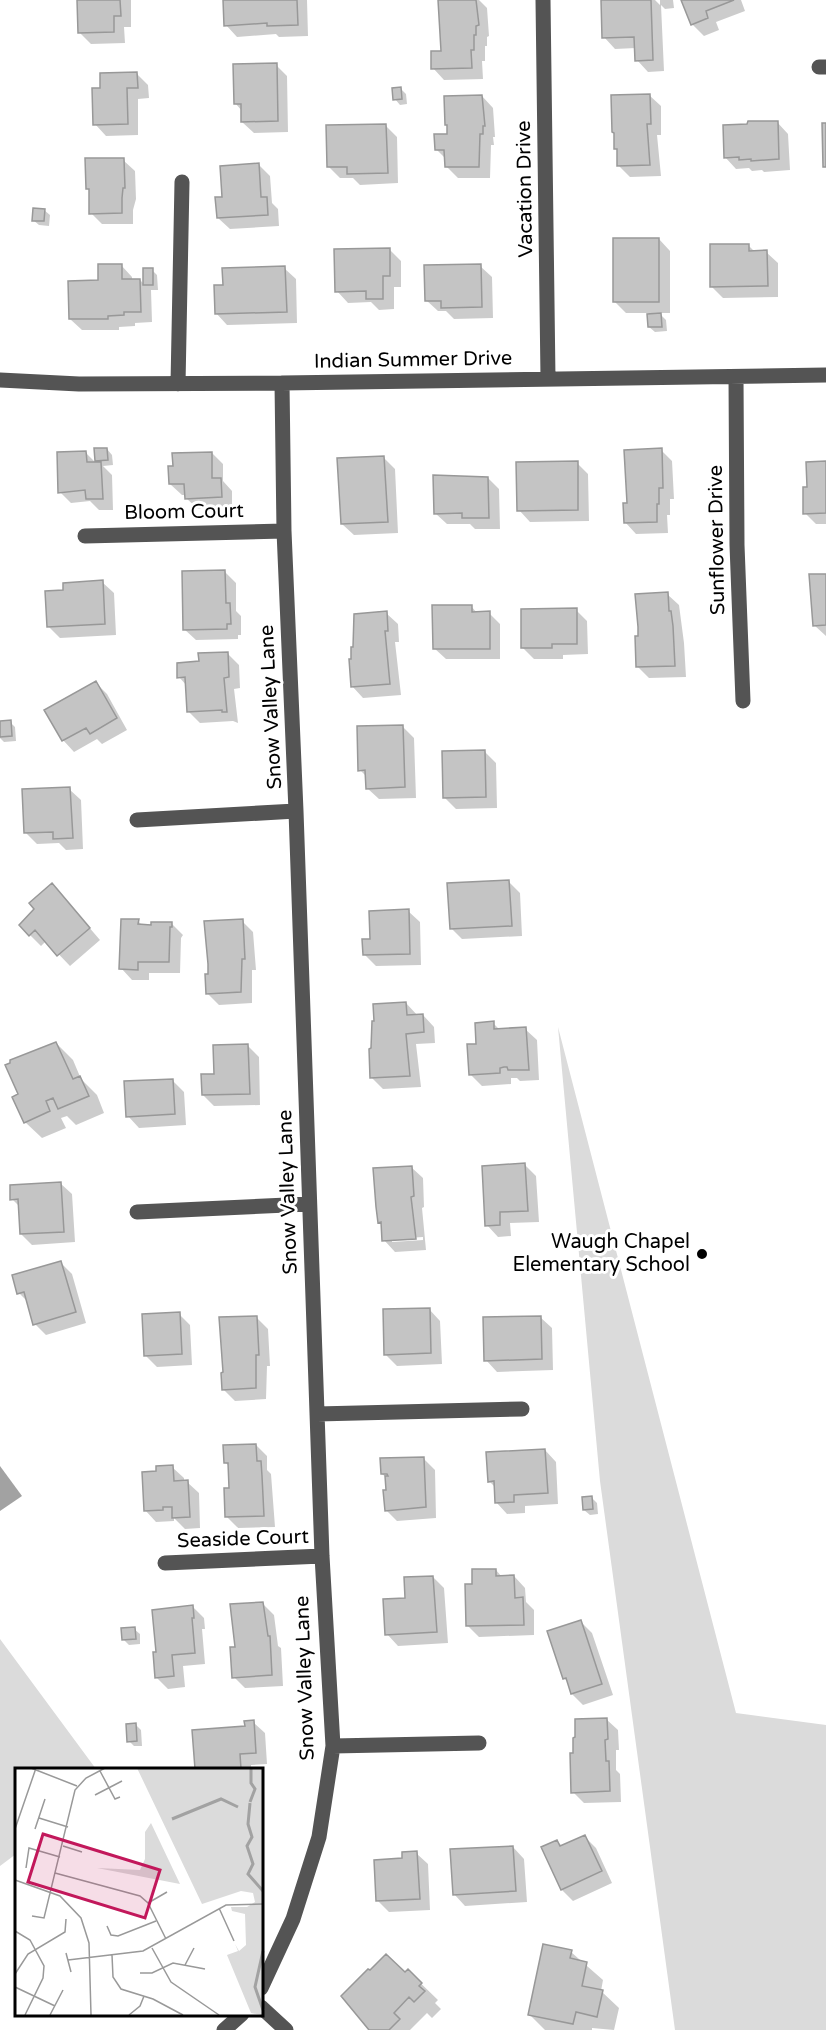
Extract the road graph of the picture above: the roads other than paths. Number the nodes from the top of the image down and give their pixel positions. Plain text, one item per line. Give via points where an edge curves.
1 (543, 0) edge
2 (183, 182) dead end
3 (826, 375) edge
4 (736, 377) junction
5 (548, 378) junction
6 (0, 380) edge
7 (282, 383) junction
8 (178, 384) junction
9 (284, 531) junction
10 (85, 536) dead end
11 (743, 701) dead end
12 (296, 811) junction
13 (137, 820) dead end
14 (309, 1204) junction
15 (136, 1212) dead end
16 (522, 1409) dead end
17 (317, 1414) junction
18 (322, 1556) junction
19 (165, 1563) dead end
20 (479, 1743) dead end
21 (333, 1746) junction
22 (262, 1986) edge
23 (262, 2008) edge
24 (240, 2015) edge
25 (224, 2030) edge
26 (286, 2030) edge

1 - 5 street, Vacation Drive
2 - 8 street
3 - 4 street, Indian Summer Drive
4 - 5 street, Indian Summer Drive
4 - 11 street, Sunflower Drive
5 - 7 street, Indian Summer Drive
6 - 8 street, Indian Summer Drive
7 - 8 street, Indian Summer Drive
7 - 9 street, Snow Valley Lane
9 - 10 street, Bloom Court
9 - 12 street, Snow Valley Lane
12 - 13 street
12 - 14 street, Snow Valley Lane
14 - 15 street
14 - 17 street, Snow Valley Lane
16 - 17 street
17 - 18 street, Snow Valley Lane
18 - 19 street, Seaside Court
18 - 21 street, Snow Valley Lane
20 - 21 street
21 - 22 street, Snow Valley Lane via 319,1837 293,1919
23 - 26 street
24 - 25 street

